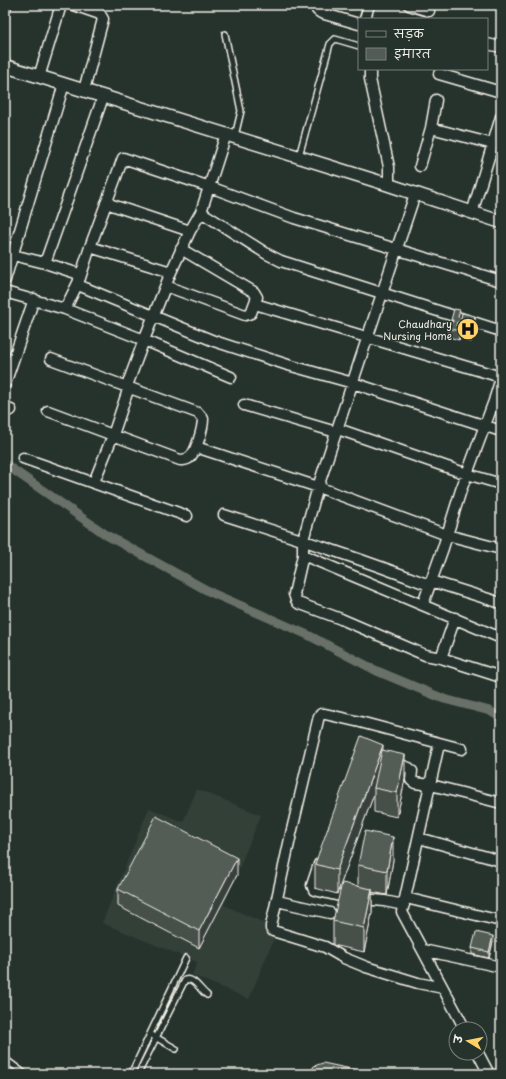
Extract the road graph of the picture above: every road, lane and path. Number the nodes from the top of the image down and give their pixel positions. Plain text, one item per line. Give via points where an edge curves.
1 (6, 5) edge
2 (61, 5) edge
3 (74, 5) edge
4 (317, 5) edge
5 (369, 5) edge
6 (409, 5) edge
7 (5, 9) edge
8 (429, 12) edge
9 (365, 18) edge
10 (358, 24) edge
11 (225, 34) dead end
12 (488, 44) edge
13 (358, 46) edge
14 (501, 48) edge
15 (5, 66) edge
16 (370, 70) edge
17 (440, 74) dead end
18 (40, 77) junction
19 (64, 84) junction
20 (84, 90) junction
21 (501, 92) edge
22 (103, 96) junction
23 (436, 100) dead end
24 (501, 117) edge
25 (431, 128) junction
26 (230, 136) junction
27 (493, 144) junction
28 (299, 157) junction
29 (420, 166) dead end
30 (389, 185) junction
31 (210, 187) junction
32 (415, 194) junction
33 (106, 203) junction
34 (200, 212) junction
35 (472, 213) junction
36 (501, 222) edge
37 (190, 231) junction
38 (90, 247) junction
39 (181, 249) junction
40 (397, 250) junction
41 (12, 255) junction
42 (45, 263) junction
43 (171, 272) junction
44 (5, 280) edge
45 (501, 280) edge
46 (79, 282) junction
47 (166, 286) junction
48 (5, 292) edge
49 (382, 294) junction
50 (34, 299) junction
51 (255, 304) junction
52 (65, 308) junction
53 (154, 317) junction
54 (501, 331) edge
55 (368, 339) junction
56 (144, 340) junction
57 (51, 359) dead end
58 (231, 377) dead end
59 (501, 378) edge
60 (353, 383) junction
61 (5, 384) edge
62 (127, 387) junction
63 (244, 405) dead end
64 (48, 411) dead end
65 (485, 426) junction
66 (337, 431) junction
67 (501, 431) edge
68 (113, 435) junction
69 (196, 446) junction
70 (23, 458) dead end
71 (467, 474) junction
72 (94, 482) junction
73 (501, 484) edge
74 (318, 488) junction
75 (224, 515) dead end
76 (187, 516) dead end
77 (447, 535) junction
78 (303, 540) junction
79 (501, 549) edge
80 (303, 555) junction
81 (430, 583) junction
82 (501, 603) edge
83 (423, 604) junction
84 (455, 618) junction
85 (501, 638) edge
86 (441, 658) junction
87 (501, 677) edge
88 (439, 744) junction
89 (462, 749) dead end
90 (381, 758) edge
91 (431, 785) junction
92 (501, 803) edge
93 (419, 838) junction
94 (322, 855) edge
95 (501, 861) edge
96 (277, 901) junction
97 (405, 902) junction
98 (330, 913) dead end
99 (501, 921) edge
100 (423, 950) junction
101 (186, 958) dead end
102 (501, 967) edge
103 (443, 988) junction
104 (207, 995) dead end
105 (461, 1021) edge
106 (150, 1034) junction
107 (156, 1038) junction
108 (176, 1049) dead end
109 (5, 1059) edge
110 (482, 1061) edge
111 (25, 1074) edge
112 (131, 1074) edge
113 (138, 1074) edge
114 (489, 1074) edge

1 - 7 street
2 - 18 street
3 - 20 street via 100,14 103,19
4 - 10 street via 318,12
5 - 9 street
6 - 8 street
11 - 26 lane via 241,111
12 - 14 street
13 - 28 lane via 335,39 330,44
15 - 18 street
16 - 30 street via 389,167
17 - 21 street
18 - 19 street
19 - 20 street
19 - 41 street
20 - 22 street
22 - 26 street
22 - 42 street
23 - 25 street
24 - 27 street
25 - 27 street
25 - 29 street
26 - 28 street
26 - 31 street
27 - 35 street
28 - 30 street
30 - 32 street
31 - 33 street via 123,158
31 - 34 street
31 - 40 street via 294,218
32 - 35 street
32 - 40 street
33 - 37 street
33 - 38 street
34 - 37 street
34 - 49 street via 267,254
35 - 36 street
37 - 39 street
38 - 43 street
38 - 46 street
39 - 43 street
39 - 51 street via 254,292 257,297
40 - 45 street
40 - 49 street
41 - 42 street
41 - 44 street
42 - 46 street via 76,273
43 - 47 street
46 - 52 street
46 - 53 street
47 - 51 street via 245,315 251,313
47 - 53 street
48 - 50 street
49 - 54 street
49 - 55 street
50 - 52 street
50 - 61 street
51 - 55 street
52 - 56 street
53 - 56 street
53 - 60 street via 214,341
55 - 59 street
55 - 60 street
56 - 58 street
56 - 62 street
57 - 62 street
59 - 65 street
60 - 65 street
60 - 66 street
62 - 68 street
62 - 69 street via 202,416 203,424
63 - 66 street
64 - 68 street
65 - 67 street
65 - 71 street
66 - 71 street
66 - 74 street
68 - 69 street via 180,460 191,457
68 - 72 street
69 - 74 street
70 - 72 street
71 - 73 street
71 - 77 street
72 - 76 street
74 - 77 street
74 - 78 street
75 - 78 street
77 - 79 street
77 - 81 street
78 - 80 street
78 - 81 street
80 - 83 street
80 - 86 street via 294,594 298,603 425,654
81 - 82 street
81 - 83 street
83 - 84 street
84 - 85 street
84 - 86 street
86 - 87 street
88 - 89 street
88 - 91 street
88 - 96 street via 360,722 325,714 319,716
90 - 91 street via 409,768 412,771 411,780 415,783
91 - 92 street
91 - 93 street
93 - 95 street
93 - 97 street
94 - 97 street via 312,885 314,890 344,897
96 - 98 street
96 - 103 street via 271,926 273,931 325,947 366,967
97 - 99 street
97 - 100 street via 402,912
100 - 102 street
100 - 103 street
101 - 106 lane
103 - 105 street
104 - 107 lane via 193,981 185,980
106 - 107 lane
106 - 112 lane
107 - 108 lane
107 - 113 lane
109 - 111 lane
110 - 114 street

